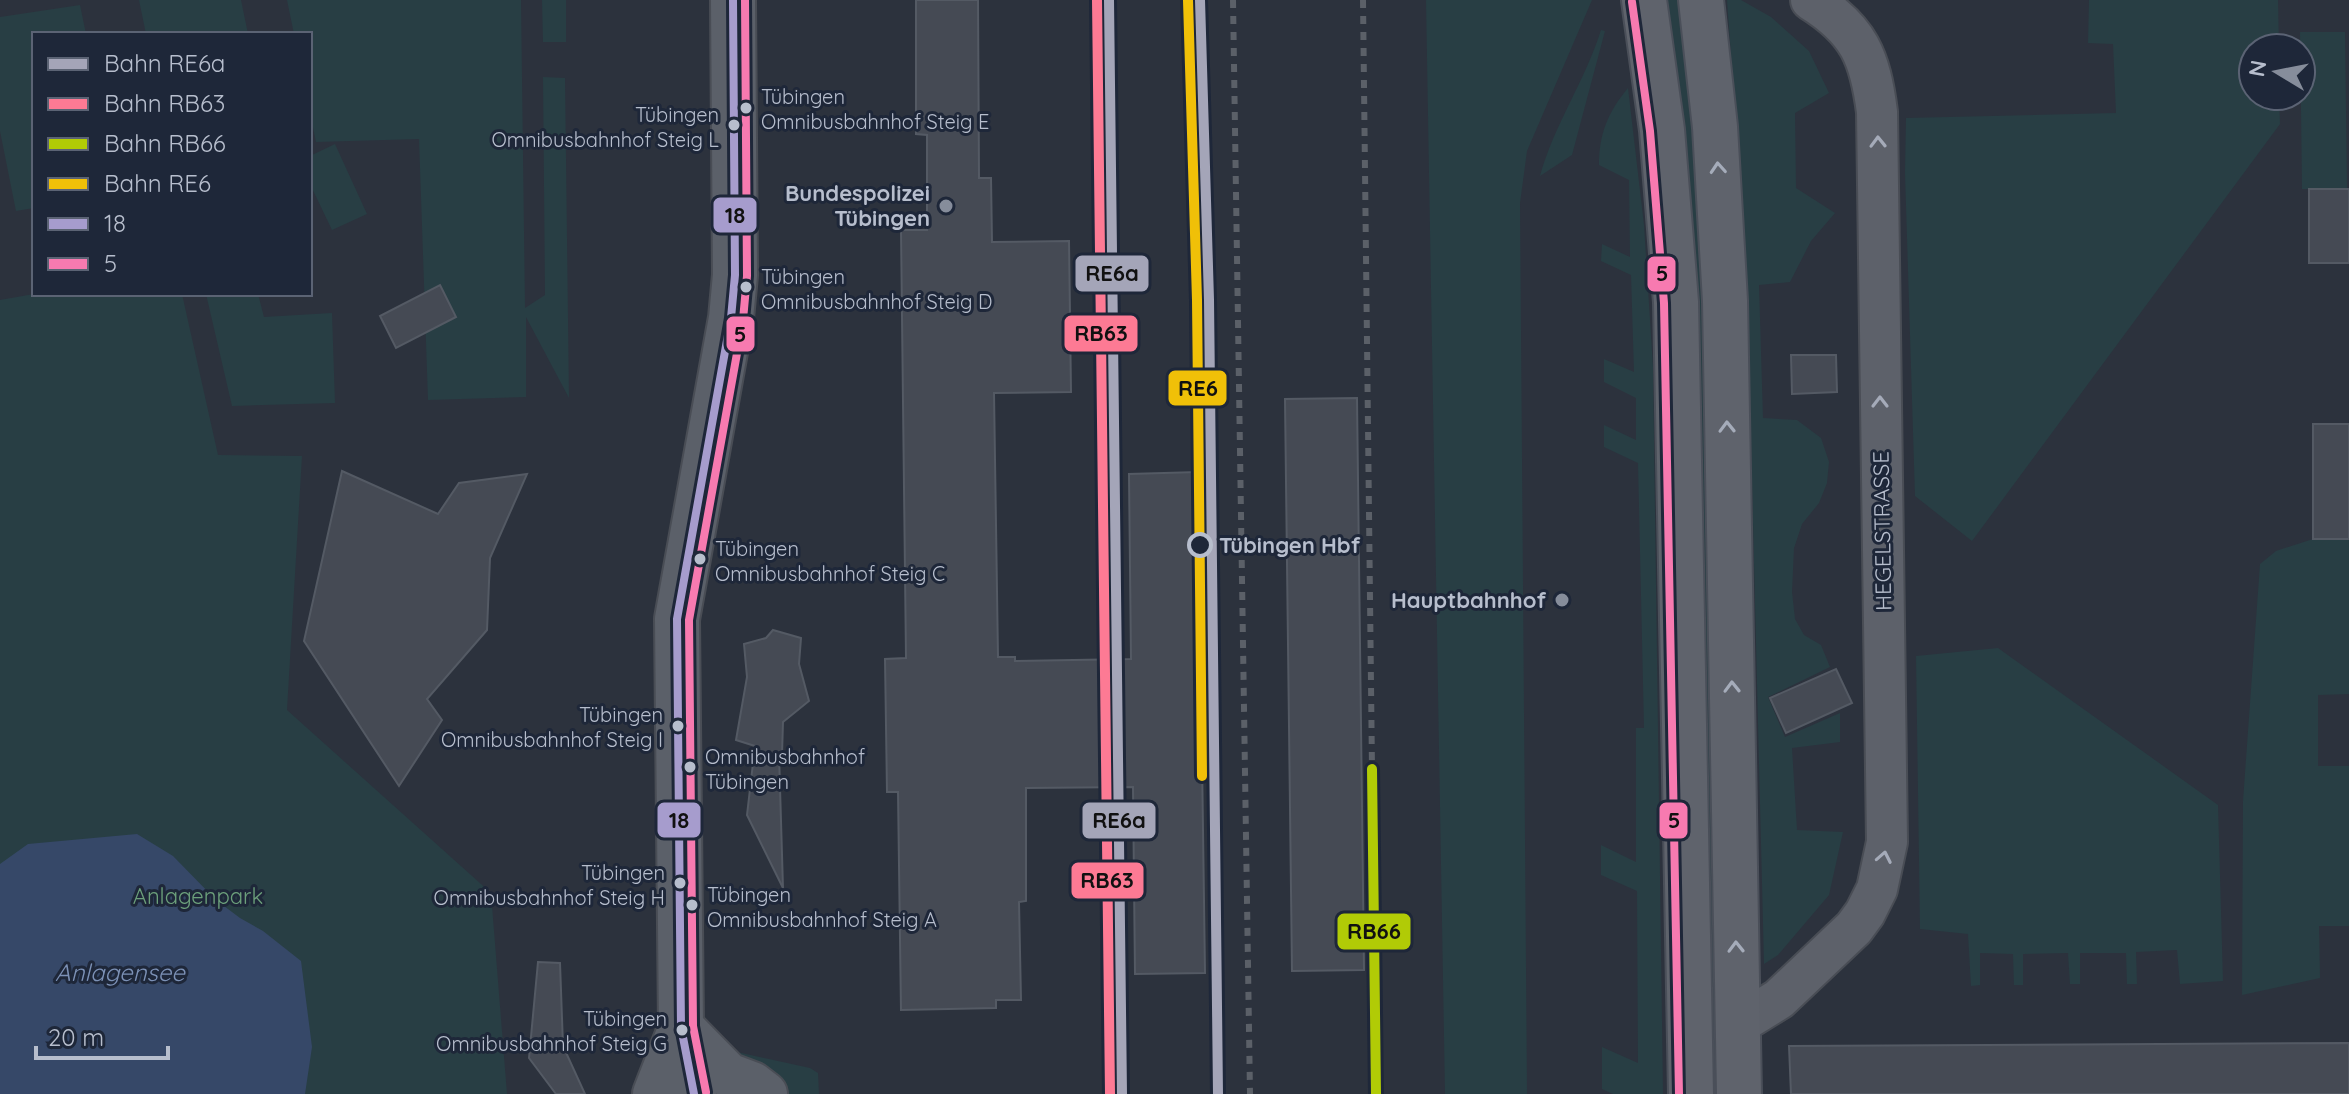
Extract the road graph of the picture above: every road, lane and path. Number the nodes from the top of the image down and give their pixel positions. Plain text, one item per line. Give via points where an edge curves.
1 (733, 0) edge
2 (1644, 0) edge
3 (1701, 0) edge
4 (1811, 0) edge
5 (1737, 1025) junction
6 (681, 1027) junction
7 (655, 1094) edge
8 (694, 1094) edge
9 (765, 1094) edge
10 (1691, 1094) edge
11 (1739, 1094) edge

1 - 6 street via 735,275 677,619
2 - 10 main road via 1662,130 1676,302
5 -> 3 main road via 1725,301
5 -> 4 street, HEGELSTRASSE via 1779,999 1854,928 1877,889 1887,842 1877,112 1866,55 1853,33
5 - 11 main road
6 - 7 street
6 - 8 street
6 - 9 street via 728,1075

